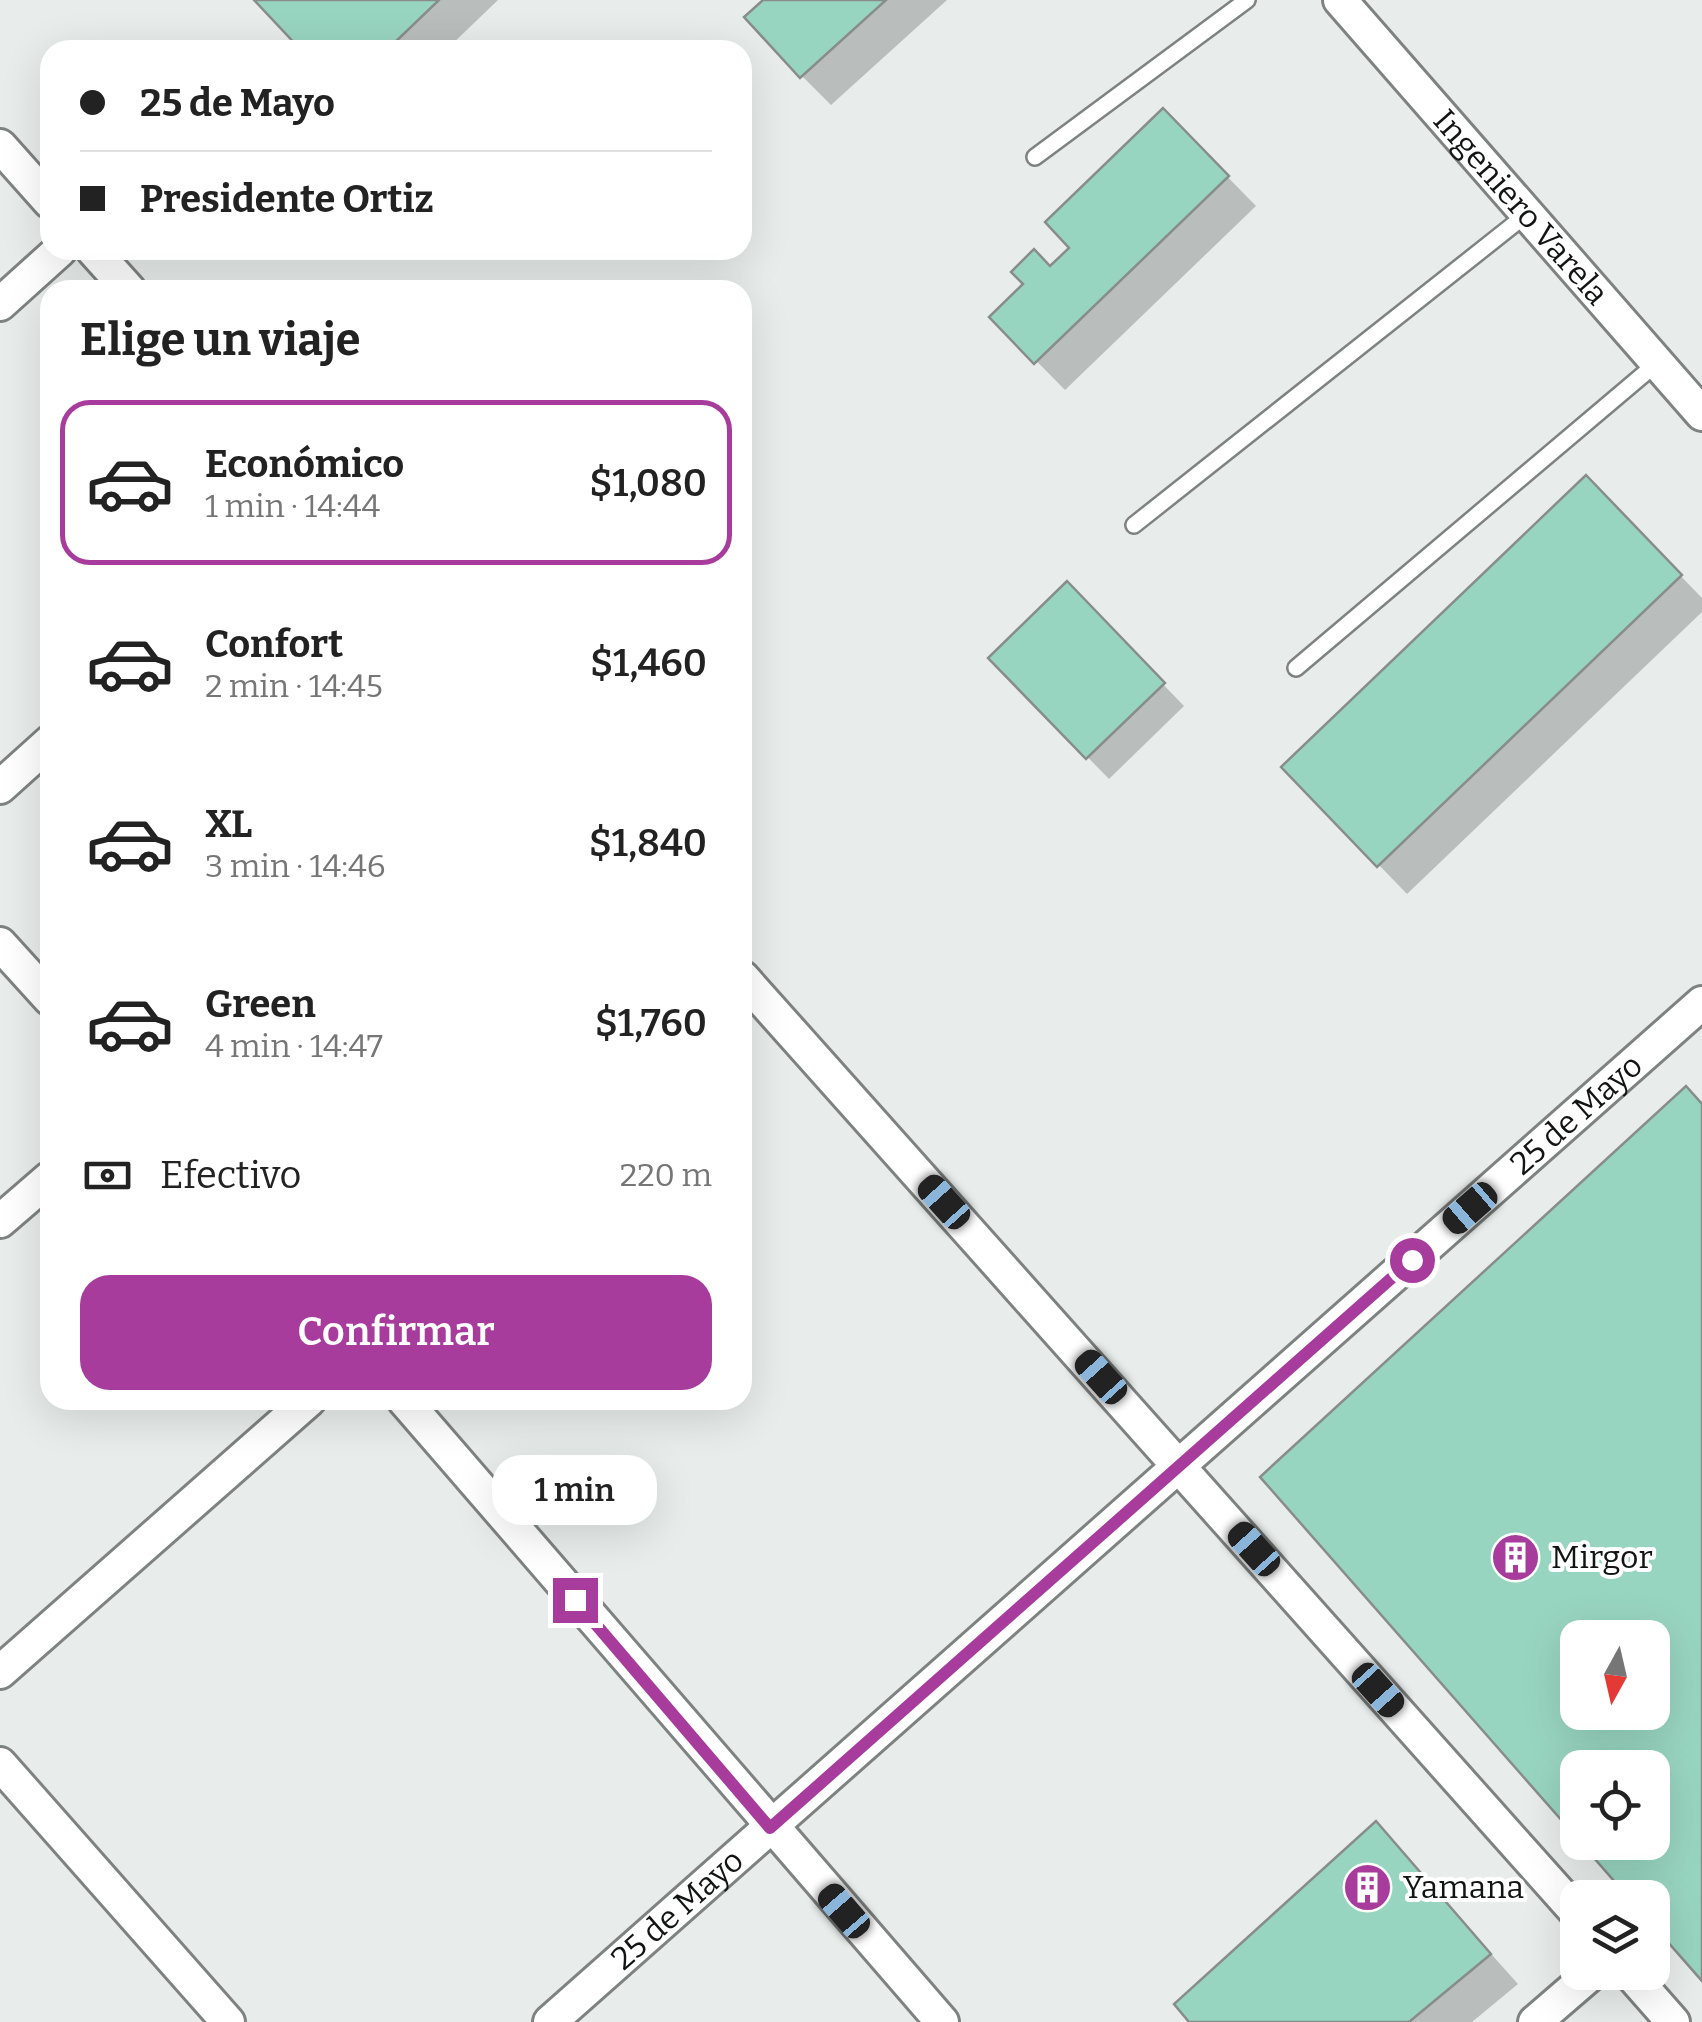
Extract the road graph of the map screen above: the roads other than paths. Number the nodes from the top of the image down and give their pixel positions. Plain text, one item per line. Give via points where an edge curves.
1 (1247, 0) edge
2 (1340, 0) edge
3 (0, 146) edge
4 (1036, 157) dead end
5 (40, 191) edge
6 (1527, 214) junction
7 (49, 260) edge
8 (103, 260) edge
9 (120, 280) edge
10 (0, 304) edge
11 (1657, 362) junction
12 (1702, 414) edge
13 (1134, 525) dead end
14 (1296, 668) dead end
15 (40, 751) edge
16 (0, 786) edge
17 (0, 944) edge
18 (40, 989) edge
19 (752, 999) edge
20 (1702, 1004) edge
21 (40, 1187) edge
22 (0, 1221) edge
23 (298, 1410) edge
24 (413, 1410) edge
25 (1179, 1465) junction
26 (0, 1672) edge
27 (0, 1764) edge
28 (770, 1828) junction
29 (1560, 1894) edge
30 (1572, 1990) edge
31 (1645, 1990) edge
32 (228, 2022) edge
33 (550, 2022) edge
34 (942, 2022) edge
35 (1535, 2022) edge
36 (1673, 2022) edge

1 - 4 lane
2 - 6 street, Ingeniero Varela
3 - 5 street
6 - 11 street, Ingeniero Varela
6 - 13 lane
7 - 10 street
8 - 9 street
11 - 12 street, Ingeniero Varela
11 - 14 lane
15 - 16 street
17 - 18 street
19 - 25 street
20 - 25 street, 25 de Mayo
21 - 22 street
23 - 26 street
24 - 28 street
25 - 28 street, 25 de Mayo
25 - 29 street
27 - 32 street
28 - 33 street, 25 de Mayo
28 - 34 street
30 - 35 street
31 - 36 street

